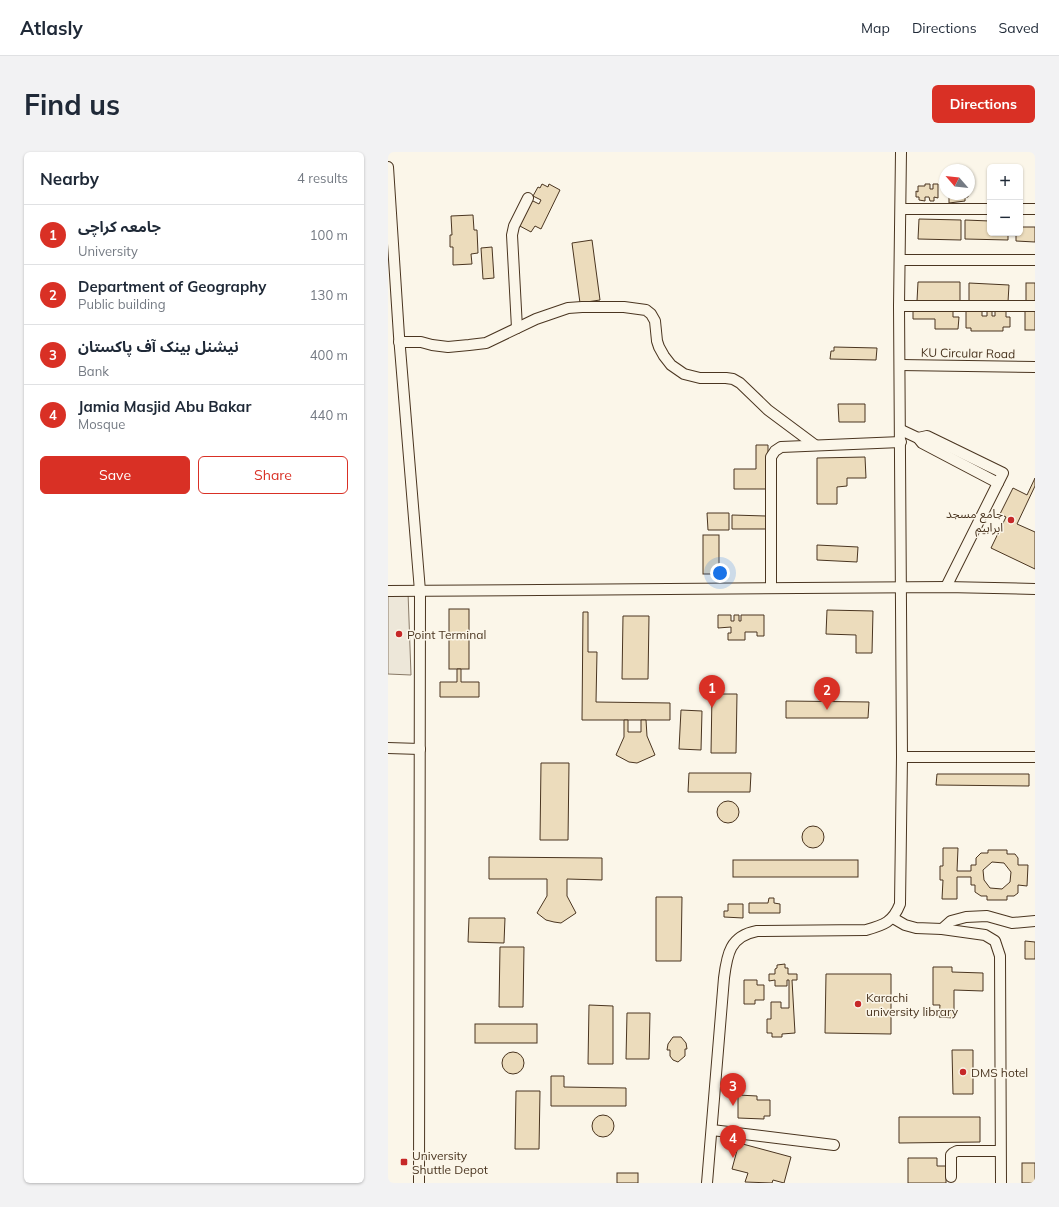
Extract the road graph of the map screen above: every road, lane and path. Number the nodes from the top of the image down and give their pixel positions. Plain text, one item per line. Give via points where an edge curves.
1 (901, 152) edge
2 (388, 168) edge
3 (528, 198) dead end
4 (901, 209) junction
5 (987, 209) edge
6 (1023, 209) edge
7 (1035, 209) edge
8 (390, 215) edge
9 (900, 260) junction
10 (1035, 260) edge
11 (899, 306) junction
12 (1035, 306) edge
13 (517, 328) junction
14 (388, 336) edge
15 (399, 339) junction
16 (900, 365) junction
17 (1035, 367) edge
18 (901, 430) junction
19 (901, 442) junction
20 (815, 446) junction
21 (901, 587) junction
22 (946, 587) junction
23 (771, 588) junction
24 (1035, 589) edge
25 (388, 591) edge
26 (420, 591) junction
27 (388, 748) edge
28 (420, 749) junction
29 (902, 757) junction
30 (1035, 757) edge
31 (893, 918) junction
32 (1035, 921) edge
33 (942, 929) junction
34 (712, 1130) junction
35 (834, 1145) dead end
36 (1000, 1151) junction
37 (951, 1177) dead end
38 (418, 1183) edge
39 (707, 1183) edge
40 (1001, 1183) edge

1 - 4 street
2 - 8 street
3 - 13 street via 512,235
4 - 5 street
4 - 9 street
6 - 7 street
8 - 15 street
9 - 10 street
9 - 11 street
11 - 12 street
11 - 16 street
13 - 15 street via 486,343 448,347
13 - 20 street via 550,314 575,308 624,306 646,310 655,321 659,347 671,365 684,374 700,378 734,379 768,410
14 - 15 street
15 - 26 street
16 - 17 street, KU Circular Road
16 - 18 street
18 - 19 street
18 - 22 street via 918,438 927,436 1003,473
19 - 20 street
19 - 21 street
20 - 23 street via 781,447 771,457
21 - 22 street
21 - 23 street
21 - 29 street
22 - 24 street
23 - 26 street
25 - 26 street
26 - 28 street
27 - 28 street
28 - 38 street
29 - 30 street
29 - 31 street via 900,904
31 - 33 street via 916,928
31 - 34 street via 879,927 866,930 757,931 736,940 729,952 724,978
32 - 33 street via 1012,923 987,916 966,917 952,921
33 - 36 street via 985,935 995,941 1000,956
34 - 35 street
34 - 39 street
36 - 37 street via 953,1153
36 - 40 street

